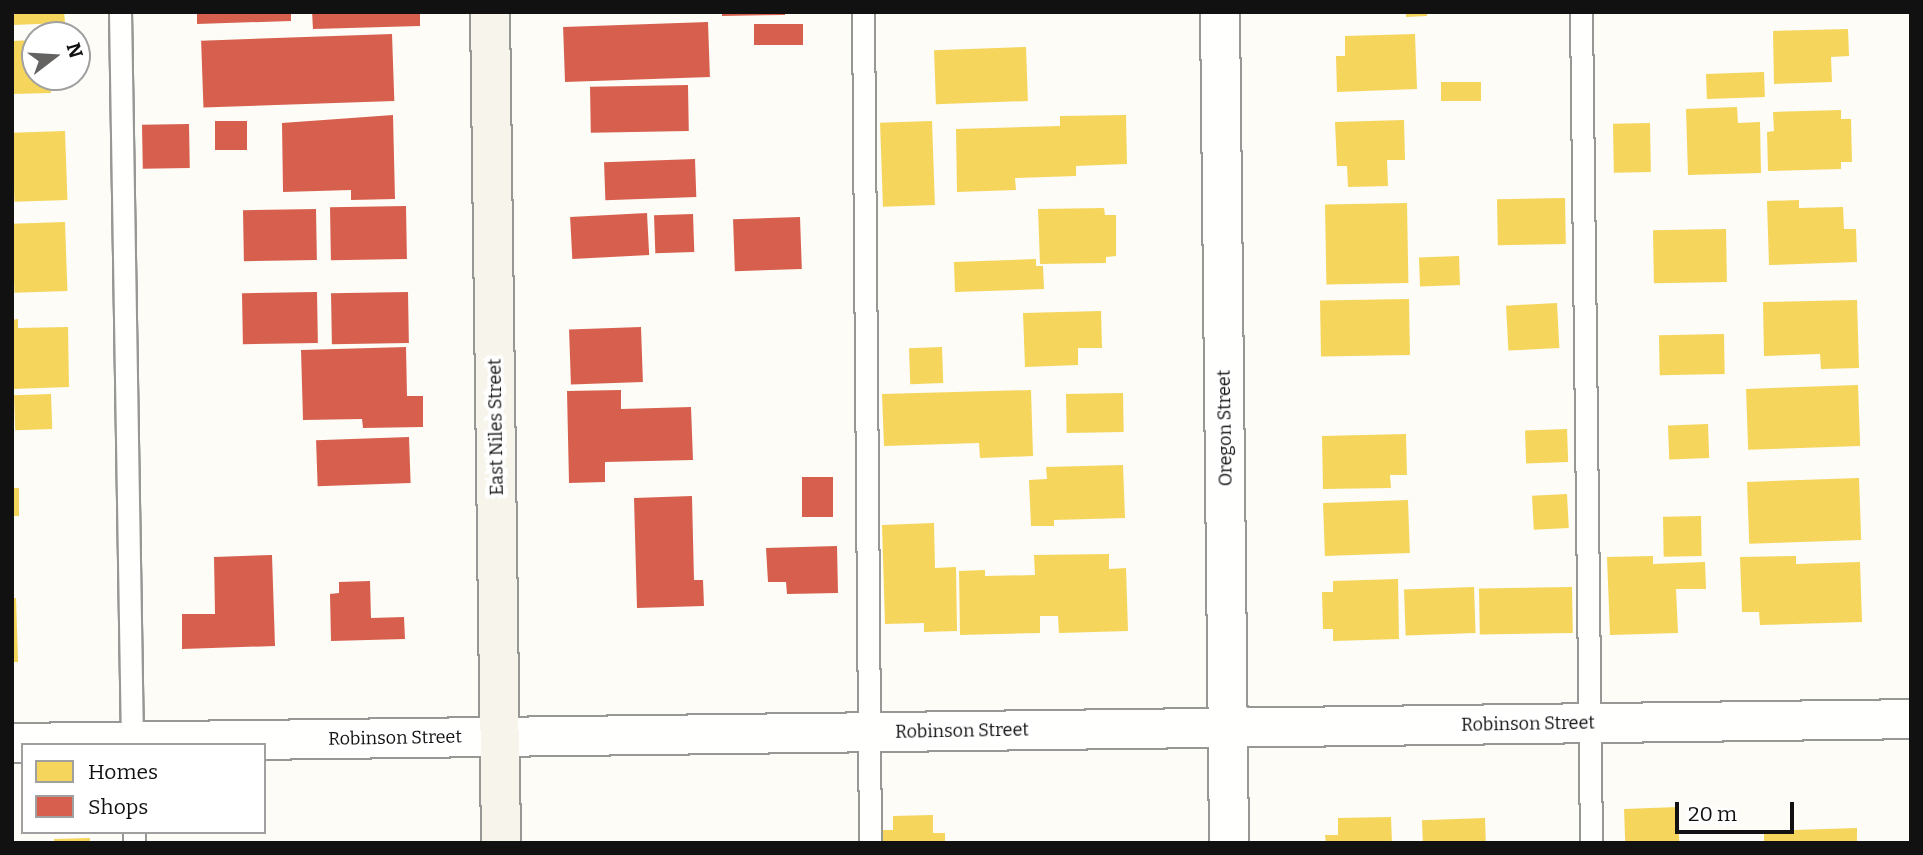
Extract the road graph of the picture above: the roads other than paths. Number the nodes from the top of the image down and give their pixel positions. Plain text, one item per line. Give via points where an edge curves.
1 (120, 12) edge
2 (490, 12) edge
3 (863, 12) edge
4 (1220, 12) edge
5 (1581, 12) edge
6 (1911, 719) edge
7 (1590, 723) junction
8 (1228, 728) junction
9 (870, 732) junction
10 (499, 737) junction
11 (12, 743) edge
12 (132, 743) edge
13 (501, 843) edge
14 (870, 843) edge
15 (1229, 843) edge
16 (1591, 843) edge

1 - 12 lane
2 - 10 main road, East Niles Street
3 - 9 lane
4 - 8 street, Oregon Street
5 - 7 lane
6 - 7 street, Robinson Street
7 - 8 street, Robinson Street
7 - 16 lane
8 - 9 street, Robinson Street
8 - 15 street, Oregon Street
9 - 10 street, Robinson Street
9 - 14 lane
10 - 12 street, Robinson Street
10 - 13 main road, East Niles Street
11 - 12 street, Robinson Street

